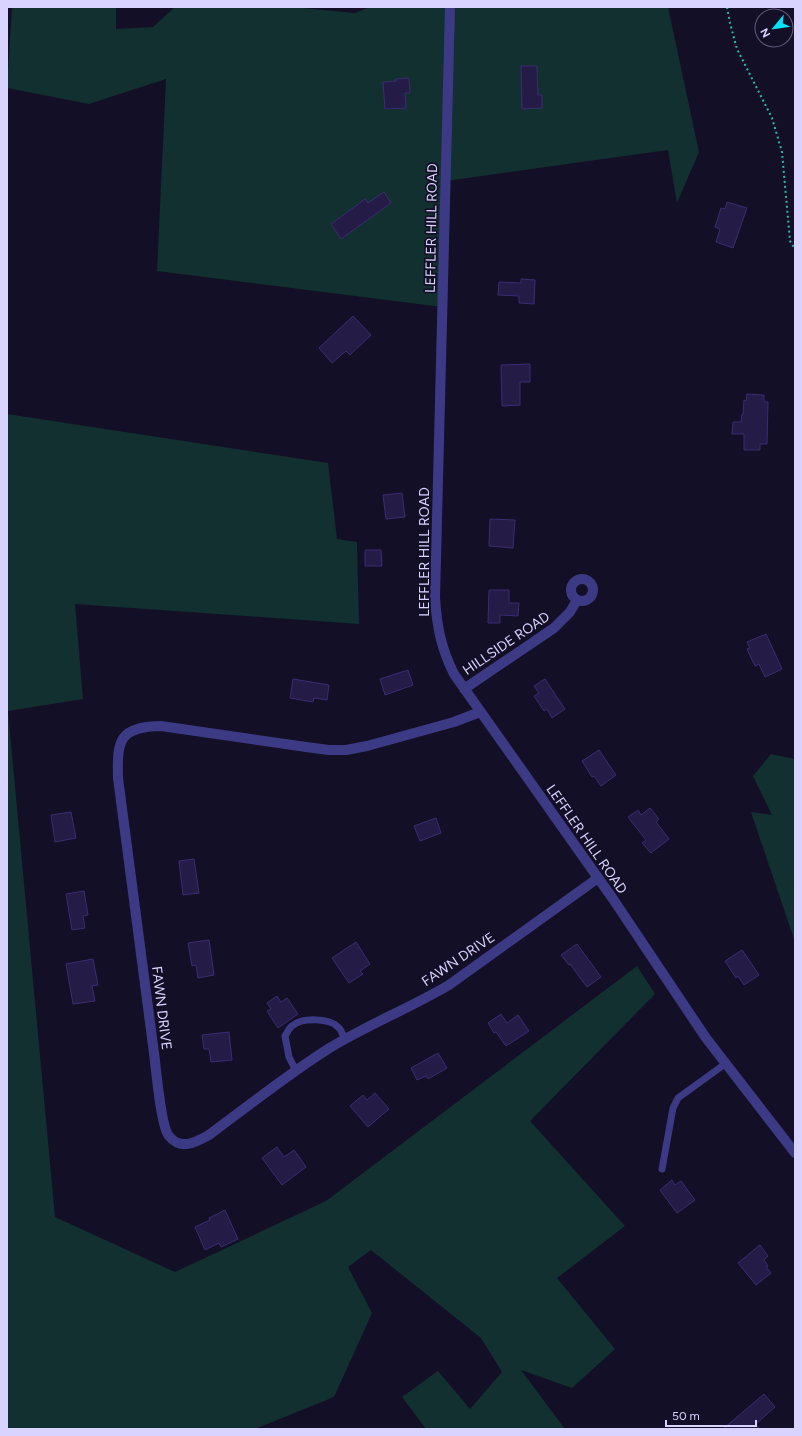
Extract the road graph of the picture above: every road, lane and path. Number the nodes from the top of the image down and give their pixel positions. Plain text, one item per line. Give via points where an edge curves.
1 (450, 7) edge
2 (727, 7) edge
3 (795, 249) edge
4 (577, 600) dead end
5 (464, 689) junction
6 (480, 712) junction
7 (598, 878) junction
8 (345, 1039) junction
9 (725, 1064) junction
10 (296, 1071) junction
11 (795, 1153) edge
12 (662, 1169) dead end

1 - 5 street, LEFFLER HILL ROAD via 435,598 440,639 454,674
2 - 3 path via 737,49 772,118 782,152 790,241
4 - 5 street, HILLSIDE ROAD via 570,612 554,628
5 - 6 street, LEFFLER HILL ROAD
6 - 7 street, LEFFLER HILL ROAD
6 - 10 street, FAWN DRIVE via 454,722 346,750 329,750 161,726 147,726 124,735 119,746 118,778 163,1122 168,1135 176,1143 186,1145 197,1142
7 - 8 street, FAWN DRIVE via 449,985
7 - 9 street, LEFFLER HILL ROAD
8 - 10 street, FAWN DRIVE
8 - 10 lane via 339,1027 327,1021 302,1021 293,1025 285,1036 289,1057
9 - 11 street, LEFFLER HILL ROAD
9 - 12 lane via 678,1098 673,1108

